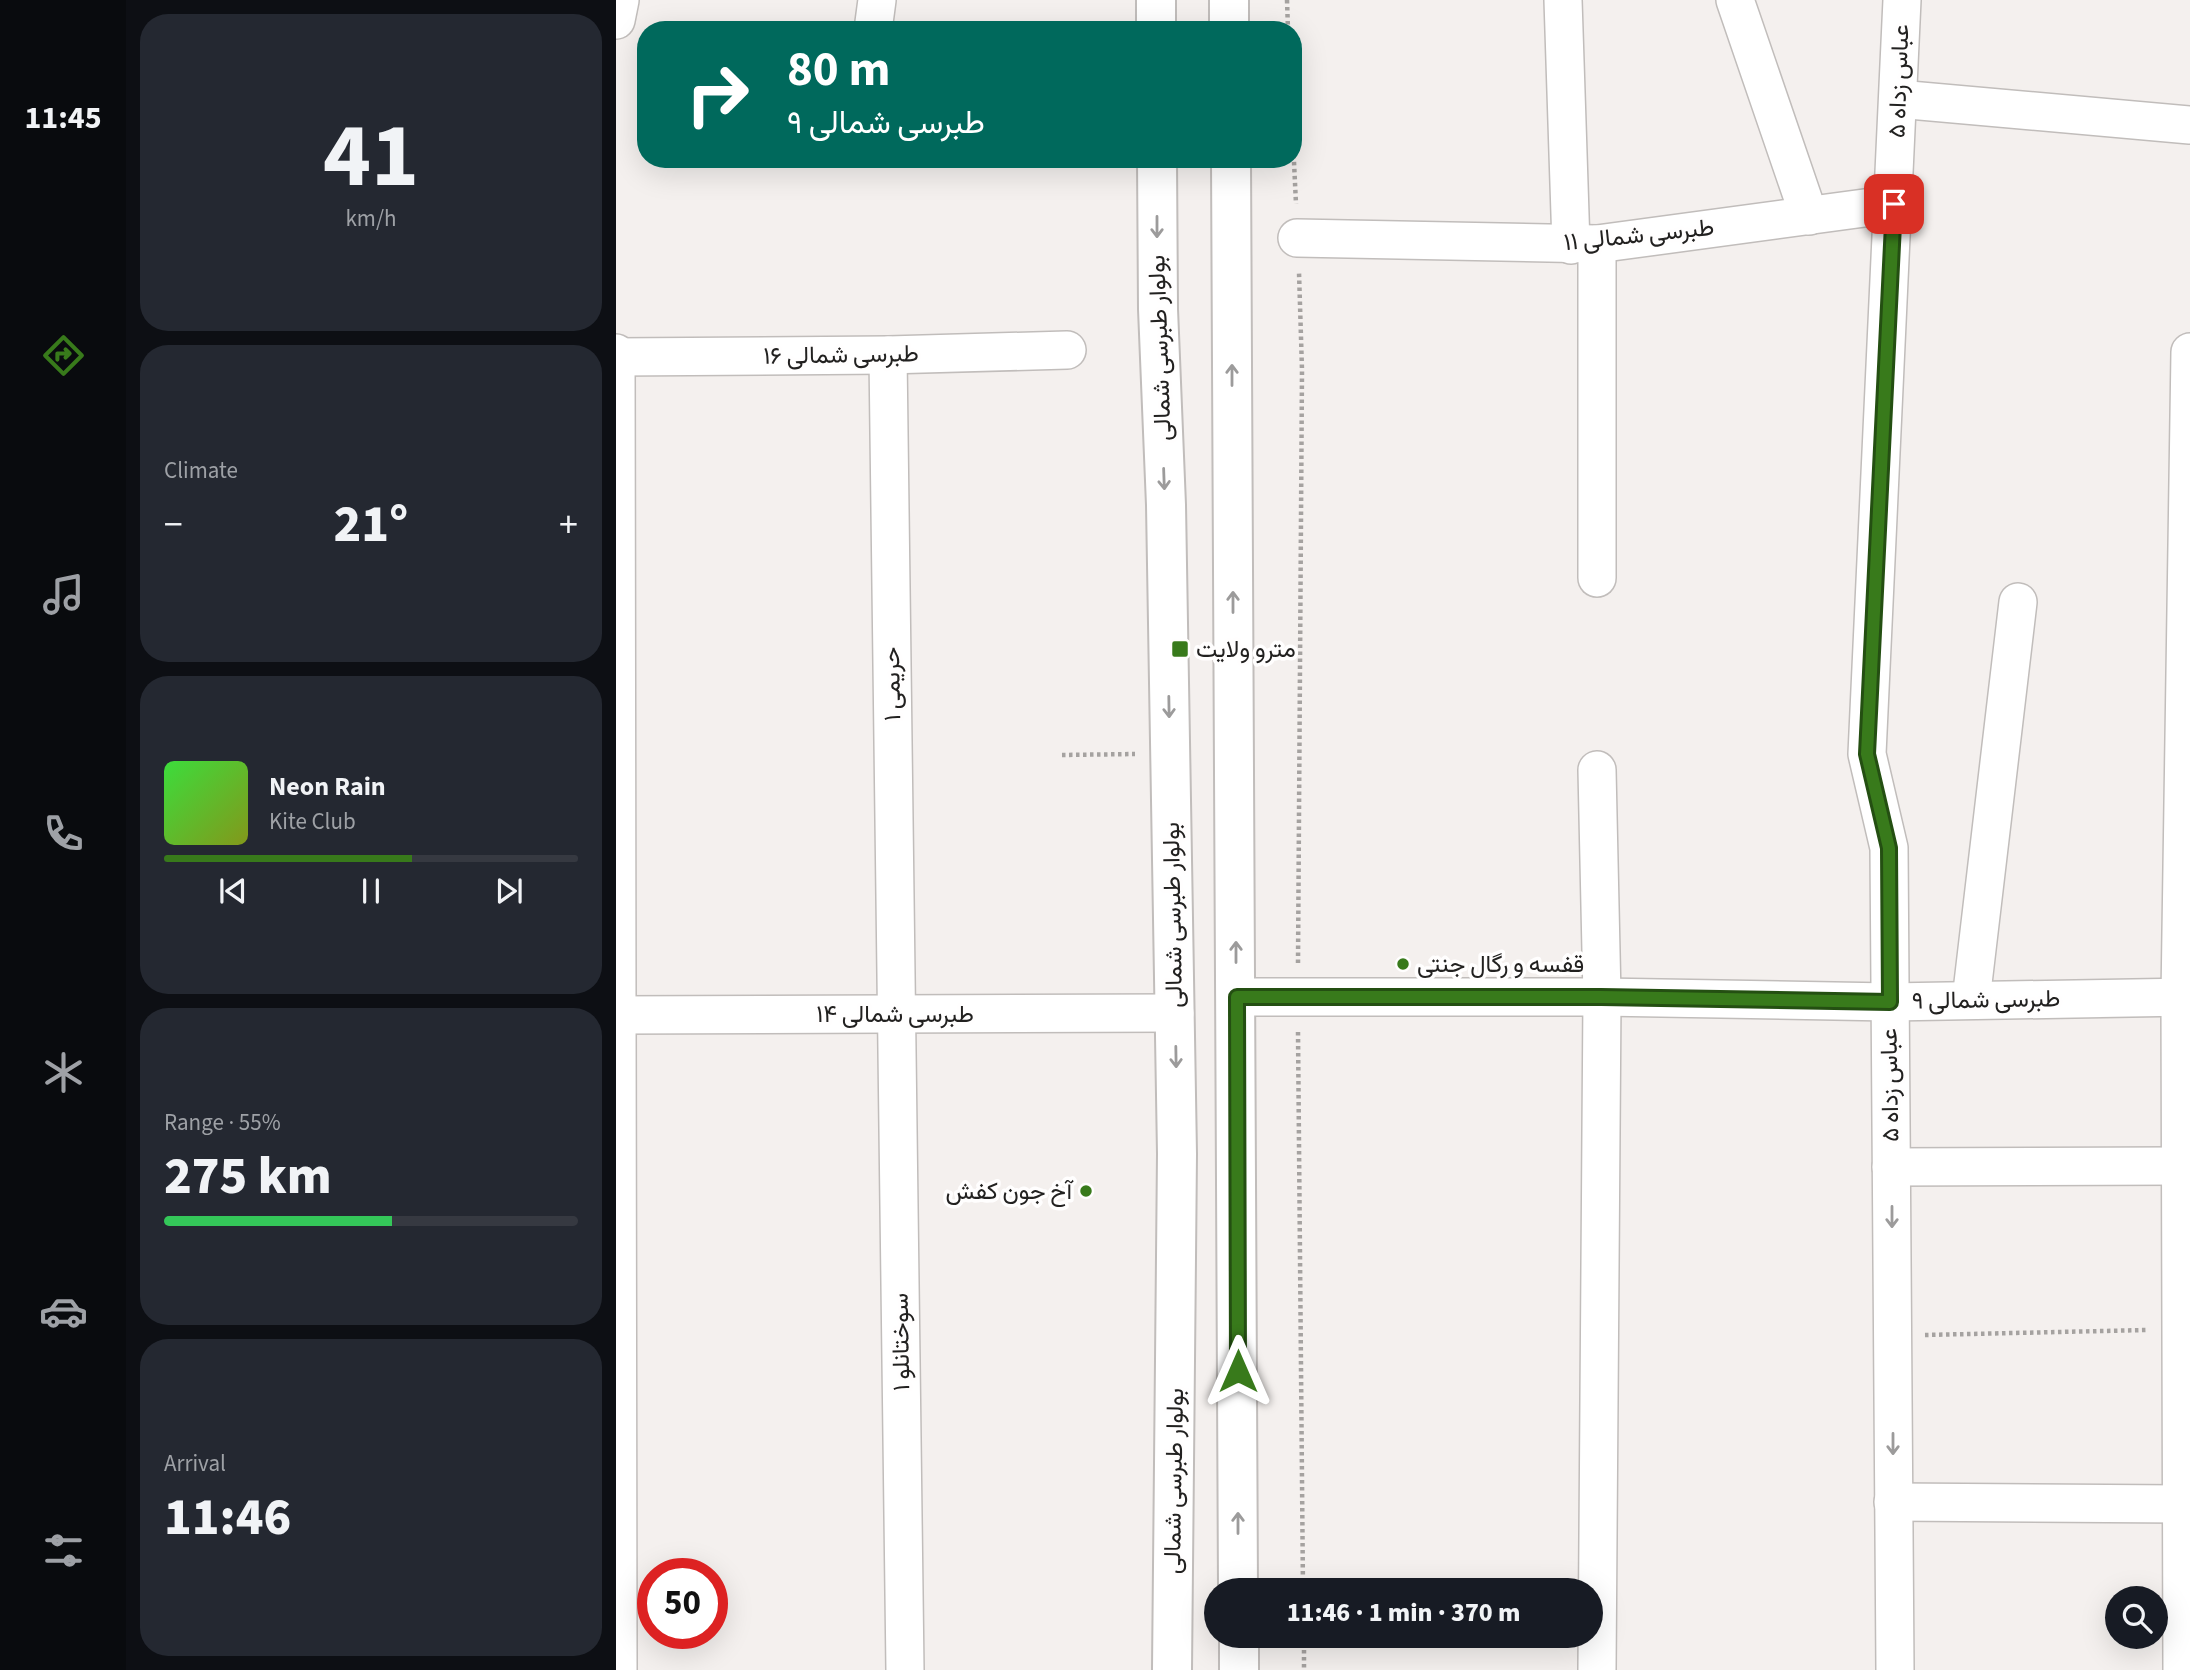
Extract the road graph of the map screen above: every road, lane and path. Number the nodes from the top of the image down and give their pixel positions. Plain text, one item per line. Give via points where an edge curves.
1 (620, 0) edge
2 (877, 0) edge
3 (1156, 0) edge
4 (1228, 0) edge
5 (1287, 0) edge
6 (1563, 0) edge
7 (1735, 0) edge
8 (1902, 0) edge
9 (616, 20) edge
10 (874, 21) edge
11 (1156, 21) edge
12 (1229, 21) edge
13 (1288, 21) edge
14 (1898, 99) junction
15 (2190, 125) edge
16 (1157, 168) edge
17 (1231, 168) edge
18 (1294, 168) edge
19 (1894, 204) junction
20 (1809, 216) junction
21 (1297, 238) junction
22 (1584, 244) junction
23 (1067, 350) dead end
24 (2190, 352) edge
25 (888, 355) junction
26 (616, 356) edge
27 (1597, 578) dead end
28 (2018, 602) dead end
29 (1170, 753) junction
30 (1062, 755) dead end
31 (1597, 770) dead end
32 (1237, 997) junction
33 (1601, 997) junction
34 (2185, 997) edge
35 (1298, 998) junction
36 (1970, 1000) junction
37 (1890, 1002) junction
38 (896, 1013) junction
39 (1175, 1013) junction
40 (617, 1015) edge
41 (2180, 1166) junction
42 (1891, 1167) junction
43 (2181, 1330) junction
44 (1893, 1336) junction
45 (1893, 1502) junction
46 (2182, 1504) junction
47 (1238, 1578) edge
48 (1303, 1578) edge
49 (1239, 1648) edge
50 (1304, 1648) edge
51 (618, 1670) edge
52 (905, 1670) edge
53 (1172, 1670) edge
54 (1239, 1670) edge
55 (1304, 1670) edge
56 (1597, 1670) edge
57 (1895, 1670) edge
58 (2182, 1670) edge

1 - 9 street
2 - 10 street
3 - 11 main road
4 - 12 main road
5 - 13 path
6 - 22 street
7 - 20 street
8 - 14 street, عباس زداه ۵
14 - 15 street
14 - 19 street, عباس زداه ۵
16 -> 29 main road, بولوار طبرسی شمالی
32 -> 17 main road
18 - 21 path
19 - 20 street, طبرسی شمالی ۱۱
19 - 37 street, عباس زداه ۵ via 1867,754 1889,848
20 - 22 street, طبرسی شمالی ۱۱
21 - 22 street, طبرسی شمالی ۱۱
21 - 35 path via 1302,370
22 - 27 street
23 - 25 street, طبرسی شمالی ۱۶
24 - 34 street
25 - 26 street, طبرسی شمالی ۱۶
25 - 38 street, حریمی ۱
26 - 40 street
28 - 36 street
29 - 30 path
29 - 39 main road, بولوار طبرسی شمالی
31 - 33 street
32 - 35 street, طبرسی شمالی ۹
47 -> 32 main road
33 - 35 street, طبرسی شمالی ۹
33 - 37 street, طبرسی شمالی ۹
33 - 56 street
34 - 36 street, طبرسی شمالی ۹
34 - 41 street
35 - 48 path
36 - 37 street, طبرسی شمالی ۹
37 - 42 street, عباس زداه ۵
38 - 39 street, طبرسی شمالی ۱۴
38 - 40 street, طبرسی شمالی ۱۴
38 - 52 street, سوختانلو ۱
39 -> 53 main road, بولوار طبرسی شمالی
40 - 51 street
41 - 42 street
41 - 43 street
42 -> 44 street, عباس زداه ۵
43 - 44 path
43 - 46 street
44 -> 45 street, عباس زداه ۵
45 - 46 street
45 - 57 street, عباس زداه ۵
46 - 58 street
49 - 54 main road
50 - 55 path

